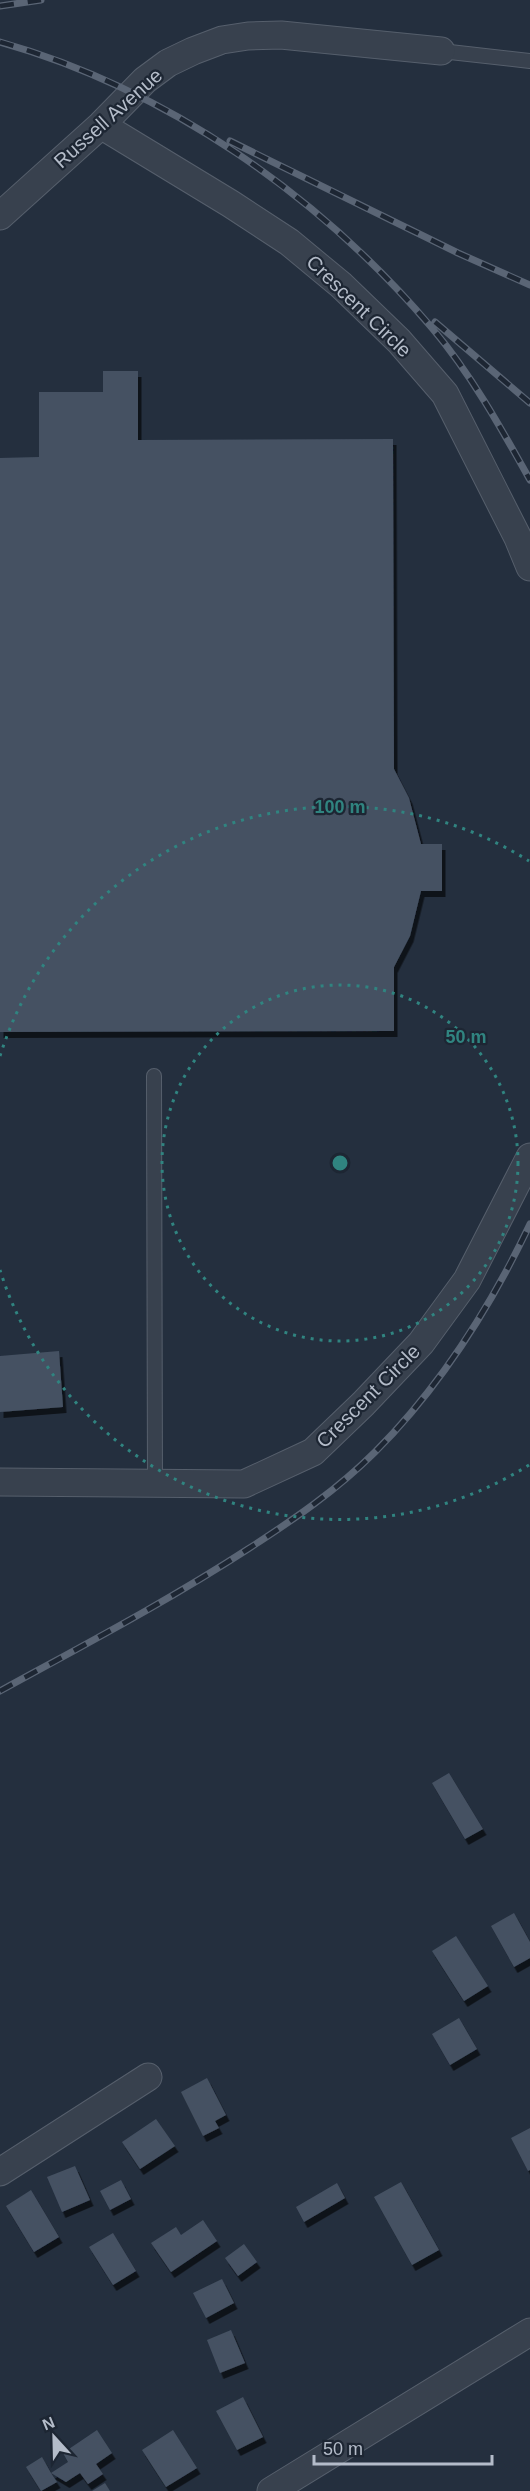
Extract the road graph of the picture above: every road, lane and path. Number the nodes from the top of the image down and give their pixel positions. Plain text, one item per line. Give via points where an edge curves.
1 (441, 51) joint
2 (530, 61) edge
3 (101, 125) junction
4 (0, 216) edge
5 (530, 567) edge
6 (154, 1076) dead end
7 (530, 1156) edge
8 (0, 1482) edge
9 (155, 1484) junction
10 (148, 2077) dead end
11 (0, 2172) edge
12 (530, 2332) edge
13 (271, 2491) edge

1 - 2 lane
1 - 3 street, Russell Avenue via 281,35 222,40 168,63 145,80
3 - 4 street, Russell Avenue
3 - 5 street, Crescent Circle via 289,242 399,341 445,394
6 - 9 lane
7 - 9 street, Crescent Circle via 467,1280 428,1334 313,1452 244,1484
8 - 9 street, Crescent Circle
10 - 11 street
12 - 13 street

